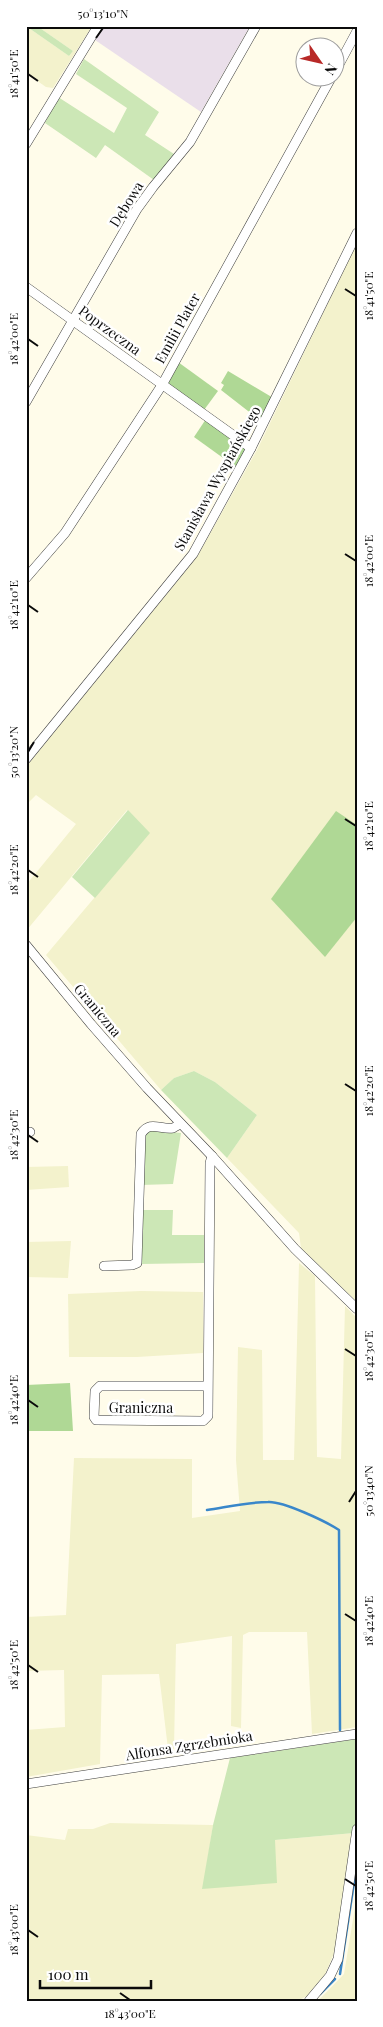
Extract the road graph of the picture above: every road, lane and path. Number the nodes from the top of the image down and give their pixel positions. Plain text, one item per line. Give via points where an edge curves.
1 (98, 26) edge
2 (256, 26) edge
3 (357, 31) edge
4 (346, 51) edge
5 (325, 88) edge
6 (26, 144) edge
7 (357, 233) edge
8 (26, 287) edge
9 (74, 322) junction
10 (162, 385) junction
11 (26, 402) edge
12 (252, 448) junction
13 (26, 578) edge
14 (26, 759) edge
15 (26, 945) edge
16 (180, 1124) junction
17 (212, 1156) junction
18 (104, 1266) dead end
19 (357, 1310) edge
20 (208, 1386) junction
21 (357, 1734) edge
22 (26, 1784) edge
23 (357, 1829) edge
24 (309, 2001) edge

1 - 6 street
2 - 9 street, Dębowa via 190,142 137,210
3 - 4 street
5 - 10 street, Emilii Plater
7 - 12 street, Stanisława Wyspiańskiego
8 - 9 street, Poprzeczna
9 - 10 street, Poprzeczna
9 - 11 street, Dębowa
10 - 12 street, Poprzeczna
10 - 13 street, Emilii Plater via 65,533
12 - 14 street, Stanisława Wyspiańskiego via 193,554
15 - 16 street, Graniczna
16 - 17 street, Graniczna
16 - 18 street via 172,1128 149,1126 141,1134 137,1262
17 - 19 street, Graniczna via 295,1249
17 - 20 street, Graniczna
20 - 20 street, Graniczna via 208,1416 203,1421 96,1420 94,1417 95,1391 100,1386
21 - 22 street, Alfonsa Zgrzebnioka
23 - 24 street via 338,1959 330,1976

